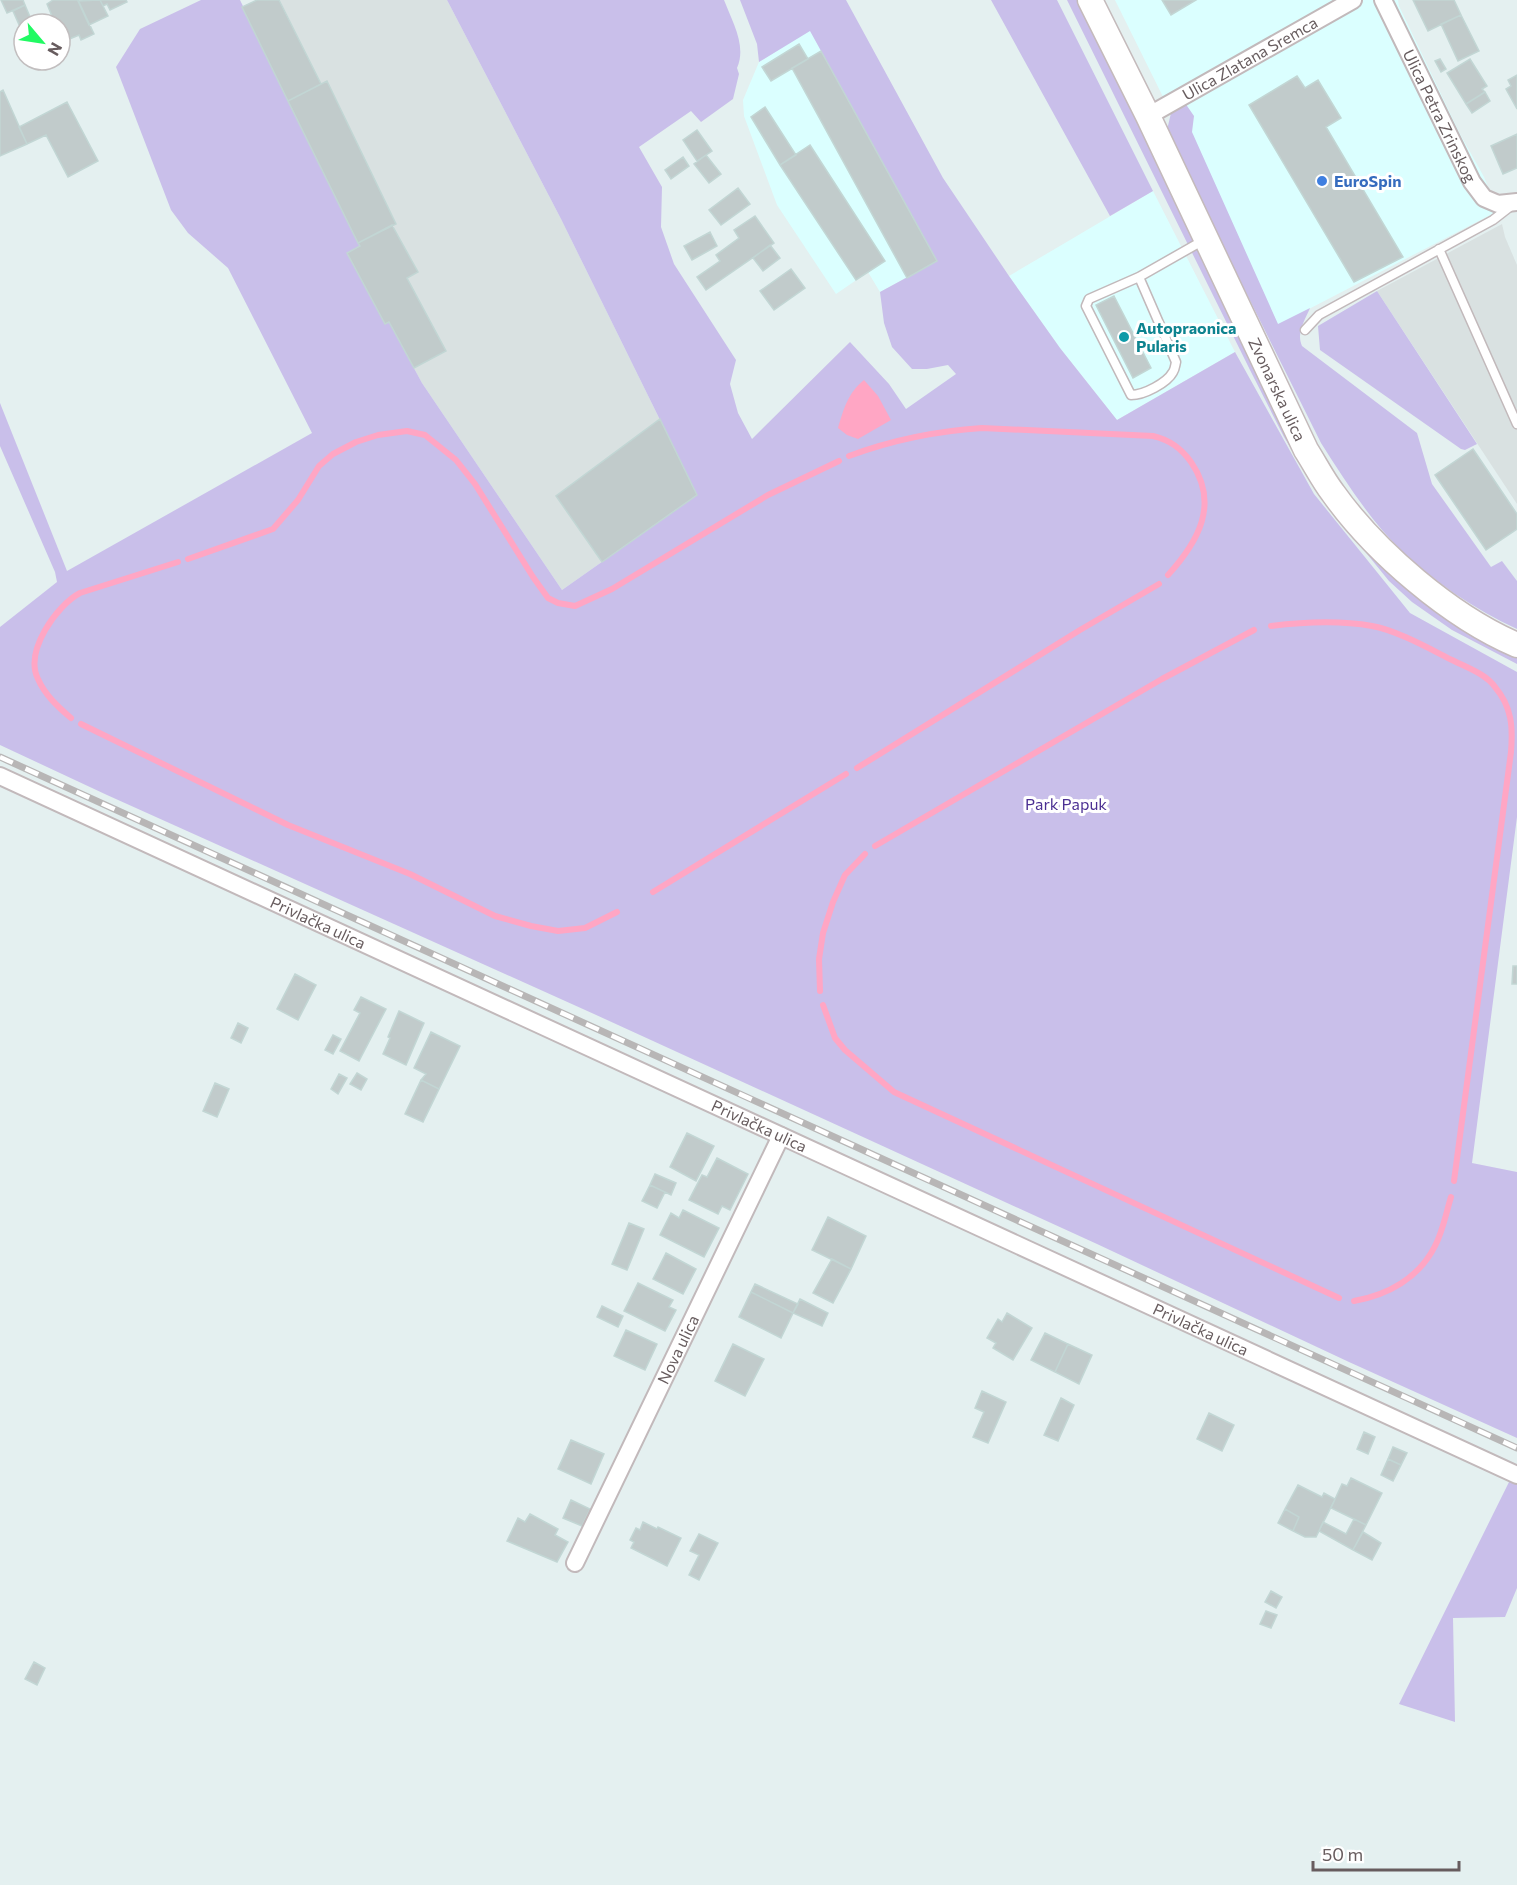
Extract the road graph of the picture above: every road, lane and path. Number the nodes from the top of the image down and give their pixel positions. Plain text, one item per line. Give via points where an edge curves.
1 (1090, 0) edge
2 (1353, 0) edge
3 (1383, 0) edge
4 (1148, 116) junction
5 (1515, 203) edge
6 (1206, 239) junction
7 (1439, 249) junction
8 (1139, 277) junction
9 (1305, 330) dead end
10 (1517, 424) edge
11 (1517, 645) edge
12 (0, 776) edge
13 (781, 1136) junction
14 (1517, 1475) edge
15 (574, 1563) dead end

1 - 4 main road, Zvonarska ulica
2 - 4 street, Ulica Zlatana Sremca
3 - 5 street, Ulica Petra Zrinskog via 1472,182 1484,198 1498,204
4 - 6 main road, Zvonarska ulica
5 - 7 lane via 1493,220
6 - 8 lane
6 - 11 main road, Zvonarska ulica via 1306,450 1333,494 1411,577 1452,608
7 - 9 lane via 1319,315
7 - 10 lane
8 - 8 lane via 1176,362 1166,380 1131,395 1086,306 1089,299
12 - 13 street, Privlačka ulica
13 - 14 street, Privlačka ulica
13 - 15 street, Nova ulica

